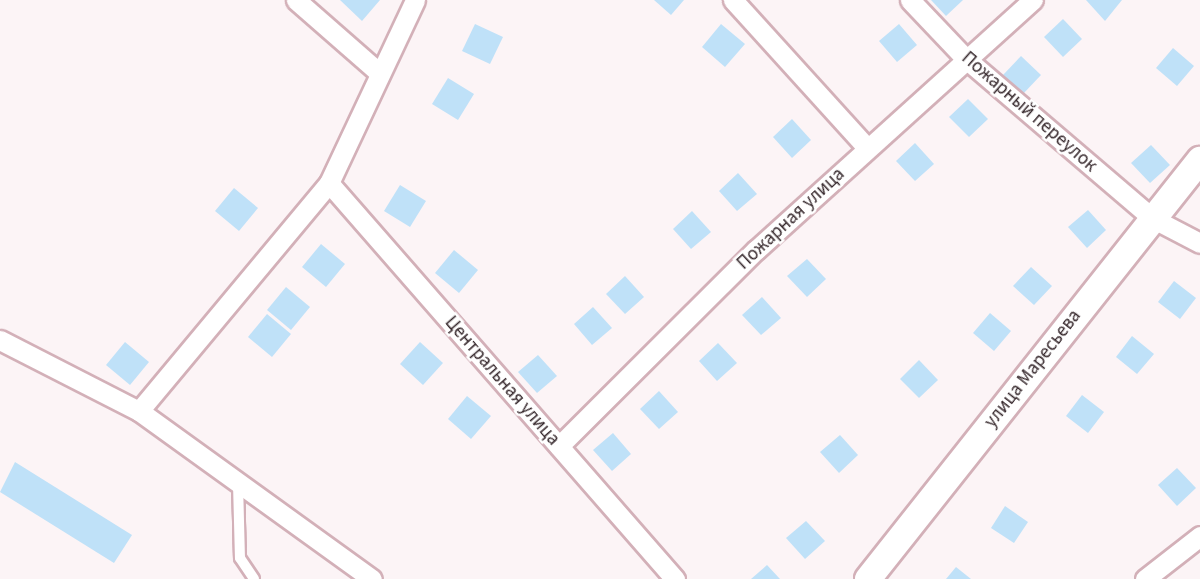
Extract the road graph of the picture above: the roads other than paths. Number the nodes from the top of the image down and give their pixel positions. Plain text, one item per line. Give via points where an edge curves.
1 (296, 0) edge
2 (415, 0) edge
3 (733, 0) edge
4 (910, 0) edge
5 (1032, 0) edge
6 (966, 58) junction
7 (377, 71) junction
8 (867, 148) junction
9 (1200, 160) edge
10 (329, 183) junction
11 (1152, 218) junction
12 (1200, 243) edge
13 (0, 340) edge
14 (139, 411) junction
15 (559, 446) junction
16 (238, 483) junction
17 (1200, 536) edge
18 (254, 579) edge
19 (372, 579) edge
20 (675, 579) edge
21 (868, 579) edge
22 (1145, 579) edge

1 - 7 street
2 - 7 street
3 - 8 street
4 - 6 street, Пожарный переулок
5 - 6 street, Пожарная улица
6 - 8 street, Пожарная улица
6 - 11 street, Пожарный переулок
7 - 10 street
8 - 15 street, Пожарная улица
9 - 11 street, улица Маресьева
10 - 14 street
10 - 15 street, Центральная улица
11 - 12 street, Пожарный переулок
11 - 21 street, улица Маресьева
13 - 14 street
14 - 16 street
15 - 20 street, Центральная улица
16 - 18 lane via 240,558
16 - 19 street
17 - 22 street

